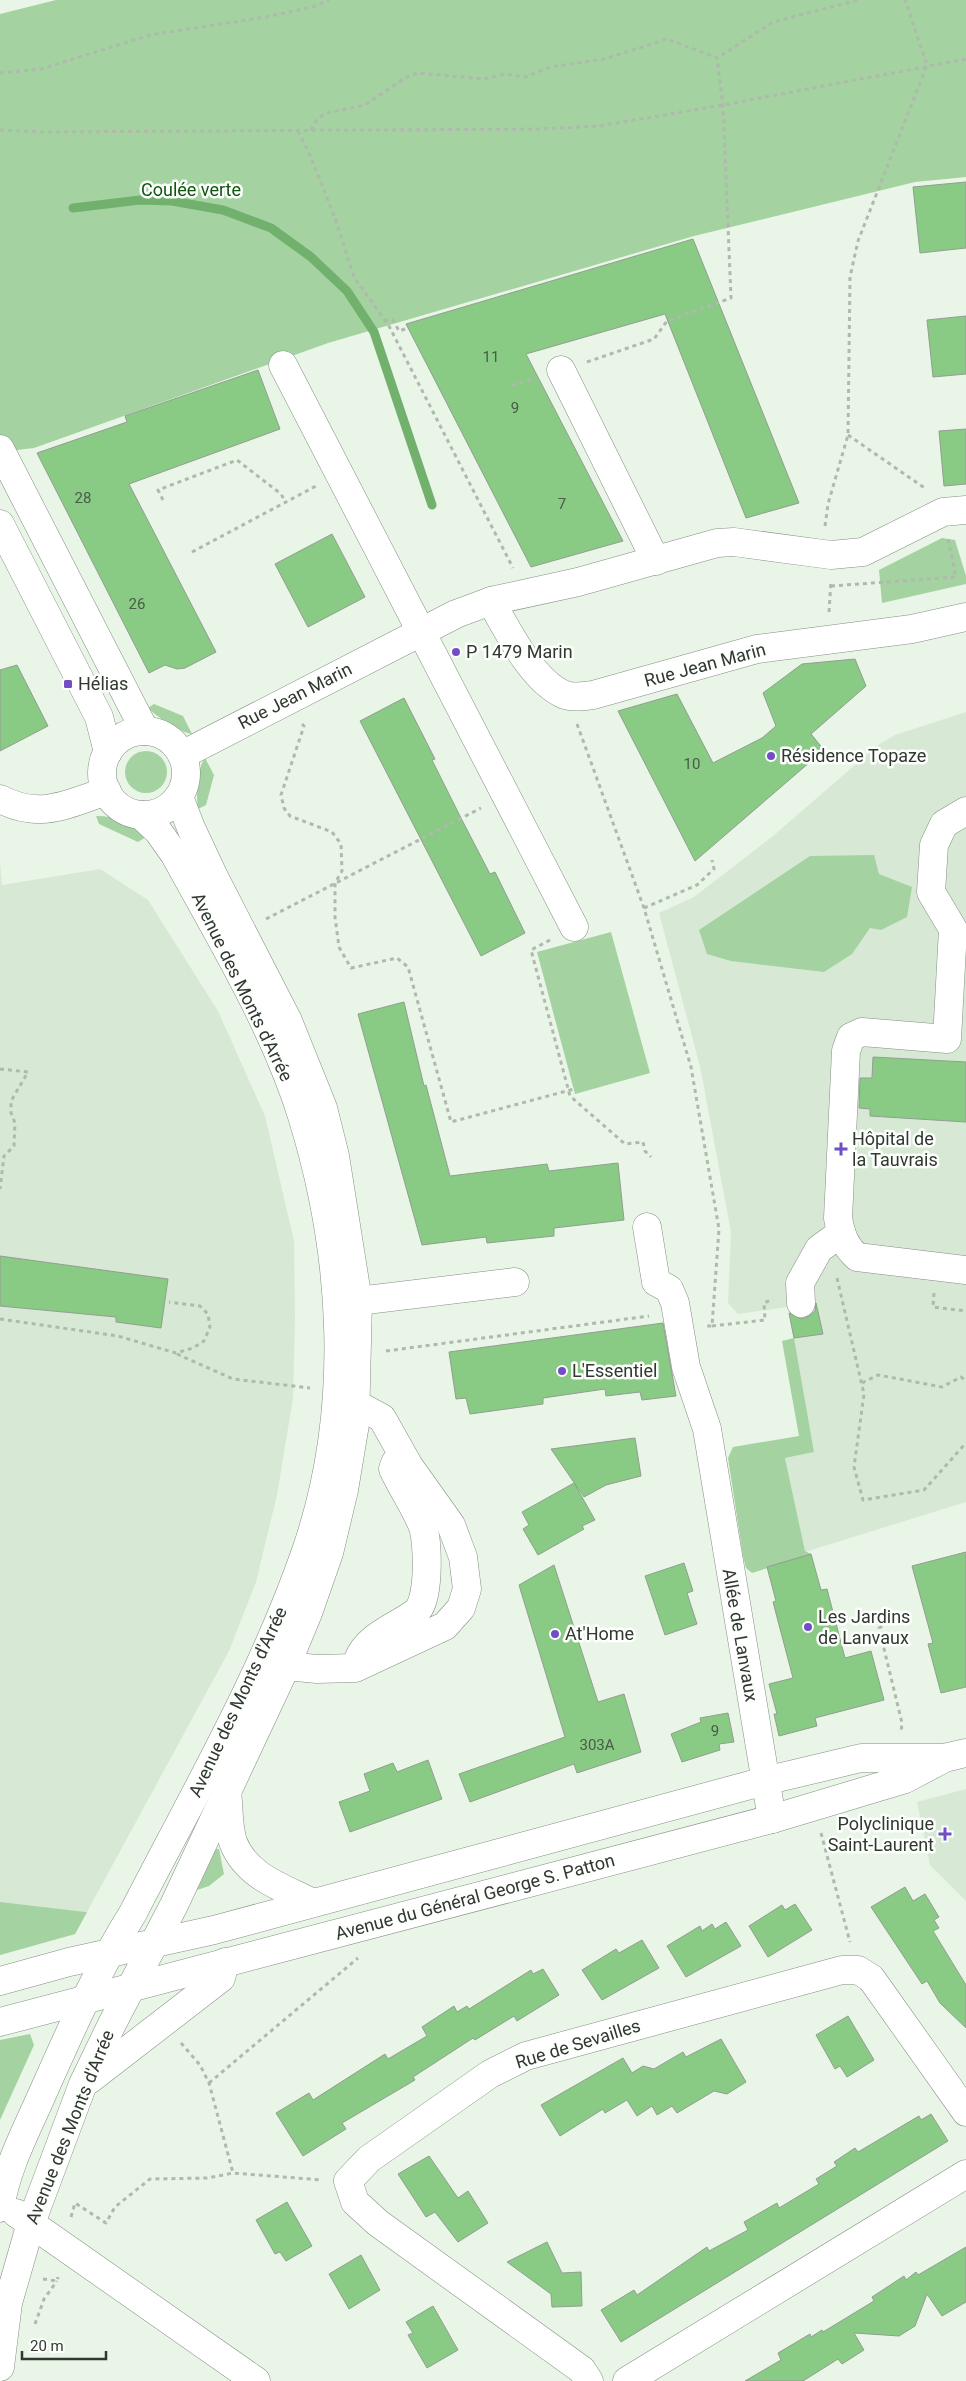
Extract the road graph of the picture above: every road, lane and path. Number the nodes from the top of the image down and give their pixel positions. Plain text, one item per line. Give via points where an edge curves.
1 (329, 0) edge
2 (858, 0) edge
3 (905, 0) edge
4 (717, 58) junction
5 (966, 59) edge
6 (927, 65) junction
7 (0, 73) edge
8 (723, 106) junction
9 (0, 130) edge
10 (311, 130) junction
11 (298, 131) junction
12 (384, 320) junction
13 (408, 328) dead end
14 (283, 365) dead end
15 (561, 370) junction
16 (512, 384) dead end
17 (848, 435) junction
18 (0, 449) edge
19 (309, 491) dead end
20 (163, 500) dead end
21 (286, 503) junction
22 (956, 511) edge
23 (0, 524) edge
24 (192, 552) dead end
25 (831, 555) junction
26 (656, 560) junction
27 (831, 586) junction
28 (526, 593) junction
29 (490, 601) junction
30 (966, 617) edge
31 (421, 632) junction
32 (827, 639) junction
33 (567, 696) junction
34 (289, 699) junction
35 (145, 731) junction
36 (108, 752) junction
37 (182, 755) junction
38 (107, 791) junction
39 (505, 795) junction
40 (179, 797) junction
41 (0, 799) edge
42 (966, 811) edge
43 (141, 815) junction
44 (712, 860) dead end
45 (336, 883) junction
46 (644, 908) junction
47 (266, 919) dead end
48 (574, 927) joint
49 (0, 1069) edge
50 (574, 1089) dead end
51 (568, 1090) junction
52 (651, 1157) dead end
53 (0, 1189) edge
54 (647, 1227) dead end
55 (841, 1233) junction
56 (966, 1270) edge
57 (837, 1277) dead end
58 (515, 1282) dead end
59 (358, 1301) junction
60 (170, 1302) dead end
61 (801, 1303) dead end
62 (764, 1310) dead end
63 (0, 1319) edge
64 (678, 1321) junction
65 (712, 1326) junction
66 (386, 1351) dead end
67 (176, 1353) junction
68 (966, 1382) edge
69 (862, 1383) junction
70 (306, 1387) dead end
71 (356, 1404) junction
72 (966, 1443) edge
73 (400, 1449) junction
74 (889, 1622) dead end
75 (286, 1666) junction
76 (354, 1668) junction
77 (955, 1756) edge
78 (898, 1757) junction
79 (765, 1781) junction
80 (227, 1791) junction
81 (814, 1806) junction
82 (772, 1819) junction
83 (311, 1902) junction
84 (365, 1925) junction
85 (155, 1944) junction
86 (108, 1954) junction
87 (225, 1962) junction
88 (858, 1970) junction
89 (0, 1981) edge
90 (133, 1986) junction
91 (85, 1998) junction
92 (0, 2022) edge
93 (163, 2022) junction
94 (209, 2083) junction
95 (84, 2084) junction
96 (966, 2112) edge
97 (233, 2173) junction
98 (966, 2174) edge
99 (348, 2181) junction
100 (0, 2204) edge
101 (106, 2222) dead end
102 (30, 2223) junction
103 (57, 2281) dead end
104 (34, 2326) dead end
105 (0, 2367) edge
106 (256, 2381) edge
107 (590, 2381) edge
108 (627, 2381) edge

1 - 7 path via 313,7 266,17 150,35 41,69
2 - 4 path via 773,22
3 - 6 path
4 - 8 path
4 - 10 path via 667,39 604,59 550,67 525,77 505,74 484,79 416,73 365,106 317,119
5 - 6 path
6 - 8 path
6 - 17 path via 858,241 850,276
8 - 10 path via 599,126
8 - 15 path via 731,298 667,321 654,339
9 - 11 path
10 - 11 path
11 - 12 path via 335,218 354,277
12 - 13 path via 393,320 399,331
12 - 28 path
14 - 31 street
15 - 16 path
15 - 26 street
17 - 22 path
17 - 25 path via 828,504 824,532
18 - 35 street
19 - 21 path
20 - 21 path via 158,490 237,460 281,494
21 - 24 path
22 - 25 street, Rue Jean Marin via 863,552
22 - 27 path via 948,539 956,577
23 - 36 street via 99,717
25 - 26 street, Rue Jean Marin via 734,542 702,546
25 - 27 path
26 - 28 street, Rue Jean Marin
27 - 32 path
28 - 29 street, Rue Jean Marin
29 - 31 street, Rue Jean Marin
29 - 33 street via 510,635 545,681
30 - 32 street, Rue Jean Marin via 912,629
31 - 34 street, Rue Jean Marin
31 - 39 street
32 - 33 street, Rue Jean Marin via 757,650 592,695
33 - 46 path
34 - 37 street, Rue Jean Marin
34 - 45 path via 304,726 281,795 284,808 290,816 332,832 340,844 342,871
35 - 36 street via 124,737
35 - 37 street via 167,738
36 - 38 street via 103,771
37 - 40 street via 186,776
38 - 41 street via 49,810 30,810
38 - 43 street via 121,808
39 - 45 path
39 - 48 street
40 - 43 street via 163,811
40 - 59 street, Avenue des Monts d'Arrée via 210,869 288,1021 323,1108 339,1174
42 - 55 street via 944,824 934,845 931,892 952,929 948,1039 862,1032 851,1037 846,1052 838,1218
43 - 86 street, Avenue des Monts d'Arrée via 176,855 275,1046 302,1114 324,1195 336,1282 340,1351 335,1418 323,1484 307,1546 274,1632 226,1733 133,1913
44 - 46 path via 714,869 697,885
45 - 47 path
45 - 51 path via 335,916 339,948 351,968 397,958 408,967 451,1122
46 - 65 path via 690,1067 719,1228
48 - 51 path via 531,950
49 - 53 path via 28,1072 12,1102 14,1146 4,1156
50 - 51 path
51 - 52 path via 570,1096 625,1144 643,1142
54 - 64 street, Allée de Lanvaux via 656,1282 669,1289
55 - 56 street via 857,1257
55 - 61 street via 819,1249 800,1283
57 - 69 path
58 - 59 street
59 - 71 street, Avenue des Monts d'Arrée
60 - 67 path via 200,1306 208,1314 210,1328 204,1341
62 - 65 path via 765,1320
63 - 67 path via 118,1336
64 - 65 path
64 - 66 path
64 - 79 street, Allée de Lanvaux via 686,1367 707,1429
67 - 70 path via 232,1379
68 - 69 path via 961,1377 942,1387 878,1376
69 - 72 path via 864,1394 854,1467 863,1500 924,1490
71 - 73 street via 382,1418
71 - 75 street, Avenue des Monts d'Arrée via 344,1490 329,1553
73 - 76 street via 393,1469 423,1528 427,1586 419,1611 374,1639 360,1653
73 - 76 street via 451,1526 463,1557 467,1589 461,1608 445,1626
74 - 78 path via 879,1628 902,1723
75 - 76 street
75 - 80 street, Avenue des Monts d'Arrée
77 - 78 street, Avenue du Général George S. Patton
77 - 81 street, Avenue du Général George S. Patton via 905,1780
78 - 79 street, Avenue du Général George S. Patton via 861,1758
79 - 82 street, Allée de Lanvaux
79 - 83 street, Avenue du Général George S. Patton
80 - 83 street, Avenue des Monts d'Arrée via 233,1841 247,1866
80 - 85 street, Avenue des Monts d'Arrée
81 - 82 street, Avenue du Général George S. Patton
81 - 88 path
82 - 84 street, Avenue du Général George S. Patton
83 - 85 street, Avenue du Général George S. Patton
84 - 87 street, Avenue du Général George S. Patton
84 - 94 path via 369,1949
85 - 86 street, Avenue du Général George S. Patton
85 - 90 street, Avenue des Monts d'Arrée
86 - 89 street, Avenue du Général George S. Patton
86 - 91 street, Avenue des Monts d'Arrée
87 - 90 street, Avenue du Général George S. Patton
87 - 93 street via 221,1978
88 - 96 street via 871,1978
88 - 99 street, Rue de Sevailles via 842,1970 526,2056 482,2080 369,2159
90 - 91 street, Avenue du Général George S. Patton
90 - 95 street, Avenue des Monts d'Arrée
91 - 92 street, Avenue du Général George S. Patton
91 - 100 street, Avenue des Monts d'Arrée via 11,2164
93 - 94 path via 200,2065
93 - 95 street
94 - 97 path
95 - 102 street, Avenue des Monts d'Arrée
97 - 99 path
97 - 101 path via 207,2178 150,2179 115,2207
98 - 108 street
99 - 107 street via 355,2202 378,2223 582,2370
100 - 102 street
102 - 105 street, Avenue des Monts d'Arrée via 8,2303
102 - 106 street
103 - 104 path via 44,2299

